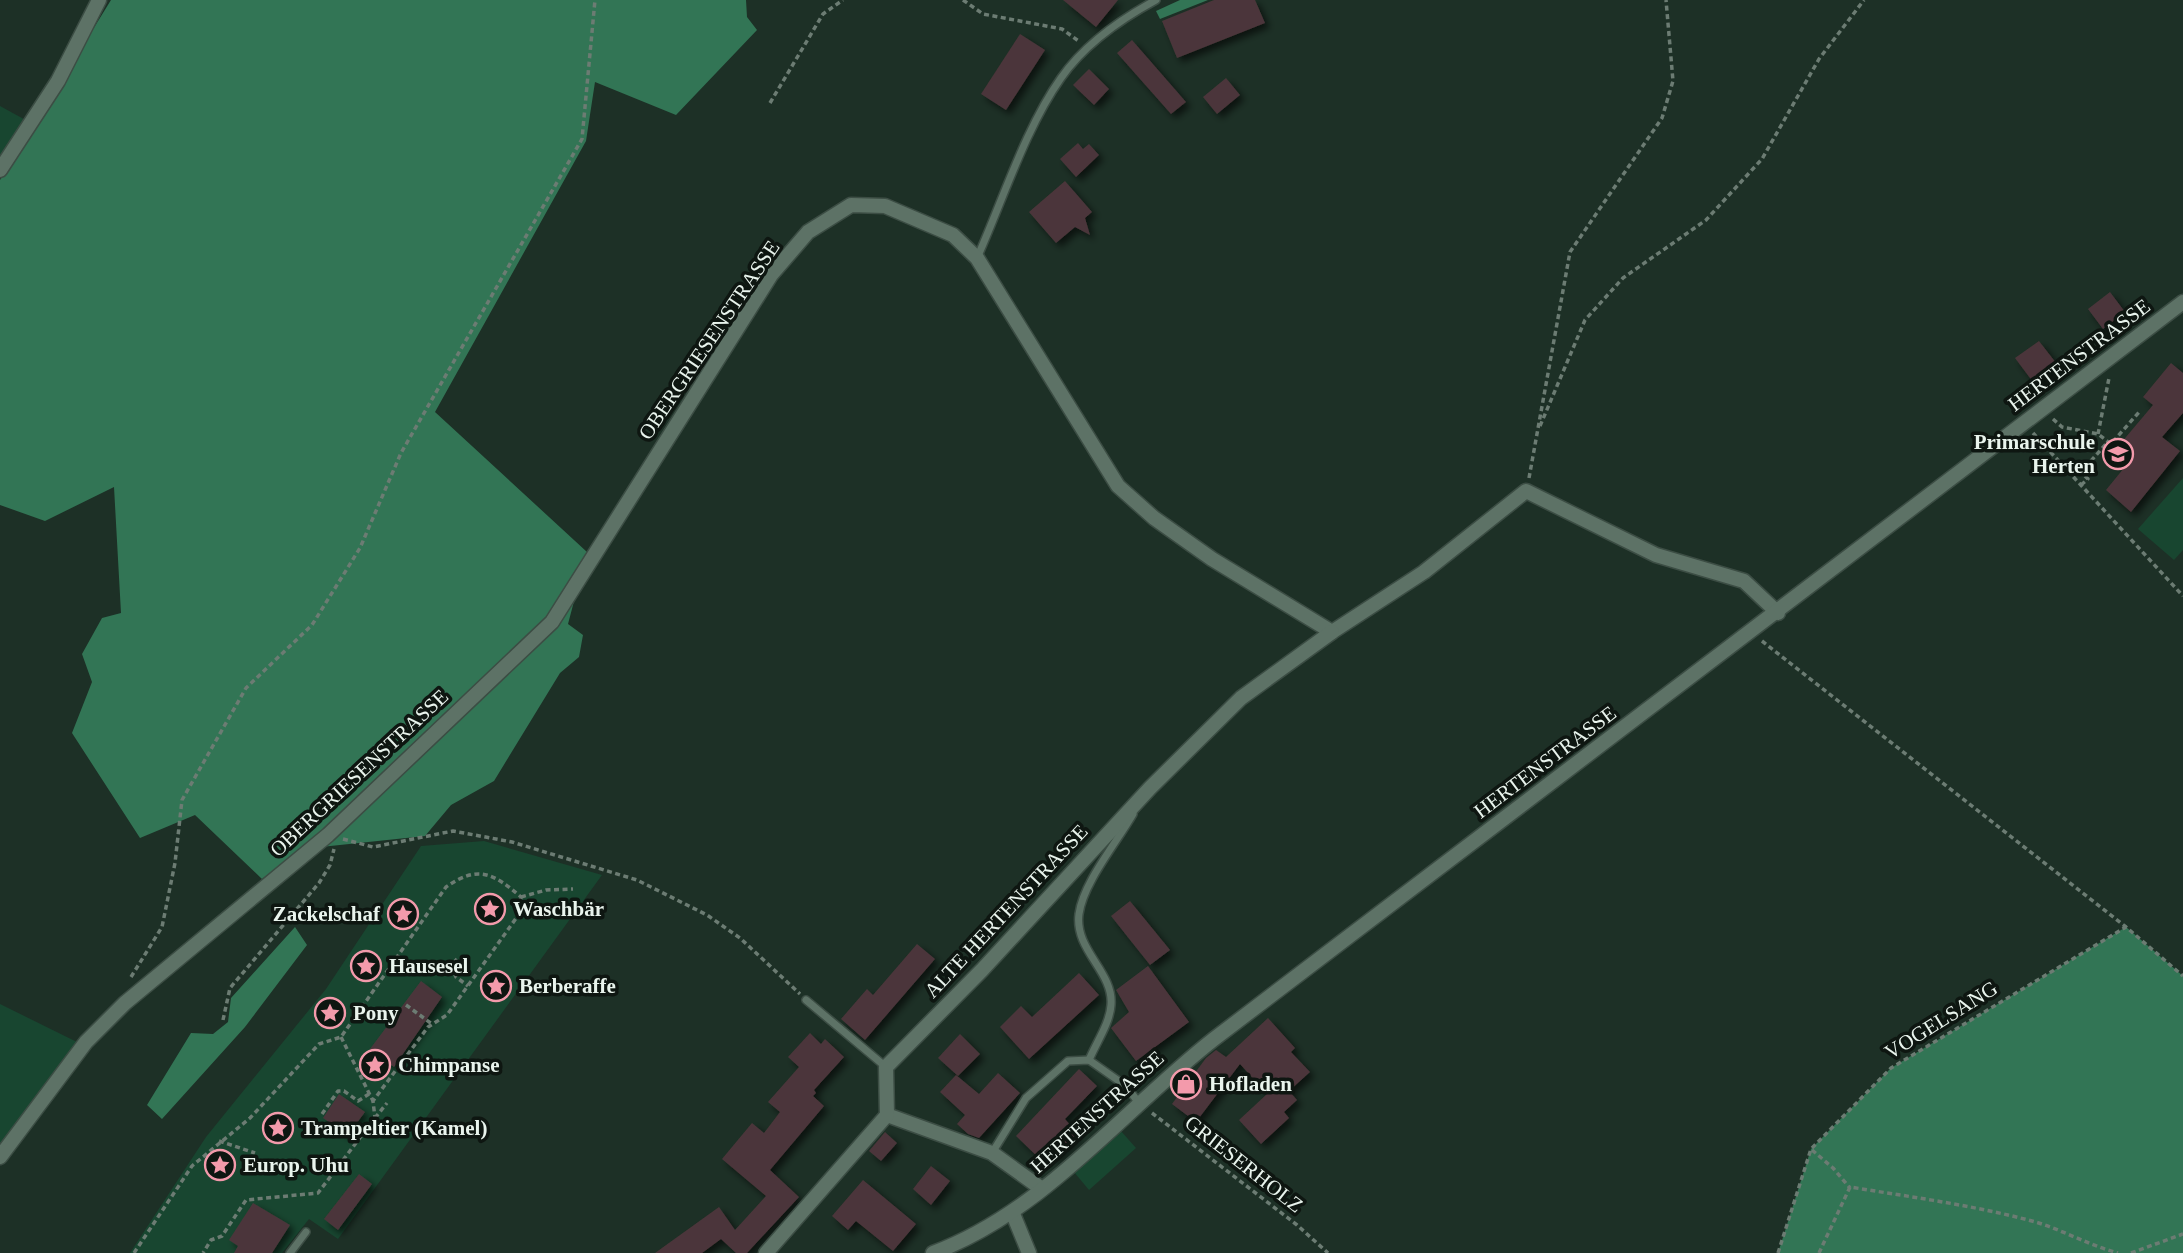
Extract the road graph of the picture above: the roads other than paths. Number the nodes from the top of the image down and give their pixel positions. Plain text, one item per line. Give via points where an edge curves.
1 (99, 0) edge
2 (1156, 0) edge
3 (0, 170) edge
4 (977, 258) junction
5 (2183, 302) edge
6 (1777, 613) junction
7 (1332, 632) junction
8 (1150, 788) junction
9 (806, 1000) road end
10 (1089, 1060) junction
11 (886, 1067) junction
12 (1139, 1103) junction
13 (887, 1115) junction
14 (992, 1153) junction
15 (0, 1157) edge
16 (1042, 1189) junction
17 (1013, 1214) junction
18 (306, 1232) dead end
19 (290, 1253) edge
20 (766, 1253) edge
21 (933, 1253) edge
22 (1029, 1253) edge

1 - 3 street via 58,81
2 - 4 lane via 1088,47 1062,77 1039,116
4 - 7 street, OBERGRIESENSTRASSE via 1118,486 1212,559
4 - 15 street, OBERGRIESENSTRASSE via 953,235 885,206 851,205 808,232 771,275 552,622 328,835 125,1003 86,1042
5 - 6 street, HERTENSTRASSE
6 - 7 street via 1744,581 1656,555 1526,491 1424,572
6 - 12 street, HERTENSTRASSE via 1174,1070
7 - 8 street, ALTE HERTENSTRASSE via 1241,698
8 - 10 lane via 1094,879 1079,915 1080,934 1112,1003
8 - 11 street, ALTE HERTENSTRASSE
9 - 11 lane
10 - 12 lane via 1126,1086
10 - 14 lane via 1068,1061 1026,1098
11 - 13 street
12 - 16 street, HERTENSTRASSE
13 - 14 street
13 - 20 street
14 - 16 street
16 - 17 street, HERTENSTRASSE
17 - 21 street, HERTENSTRASSE via 966,1241
17 - 22 street
18 - 19 lane

